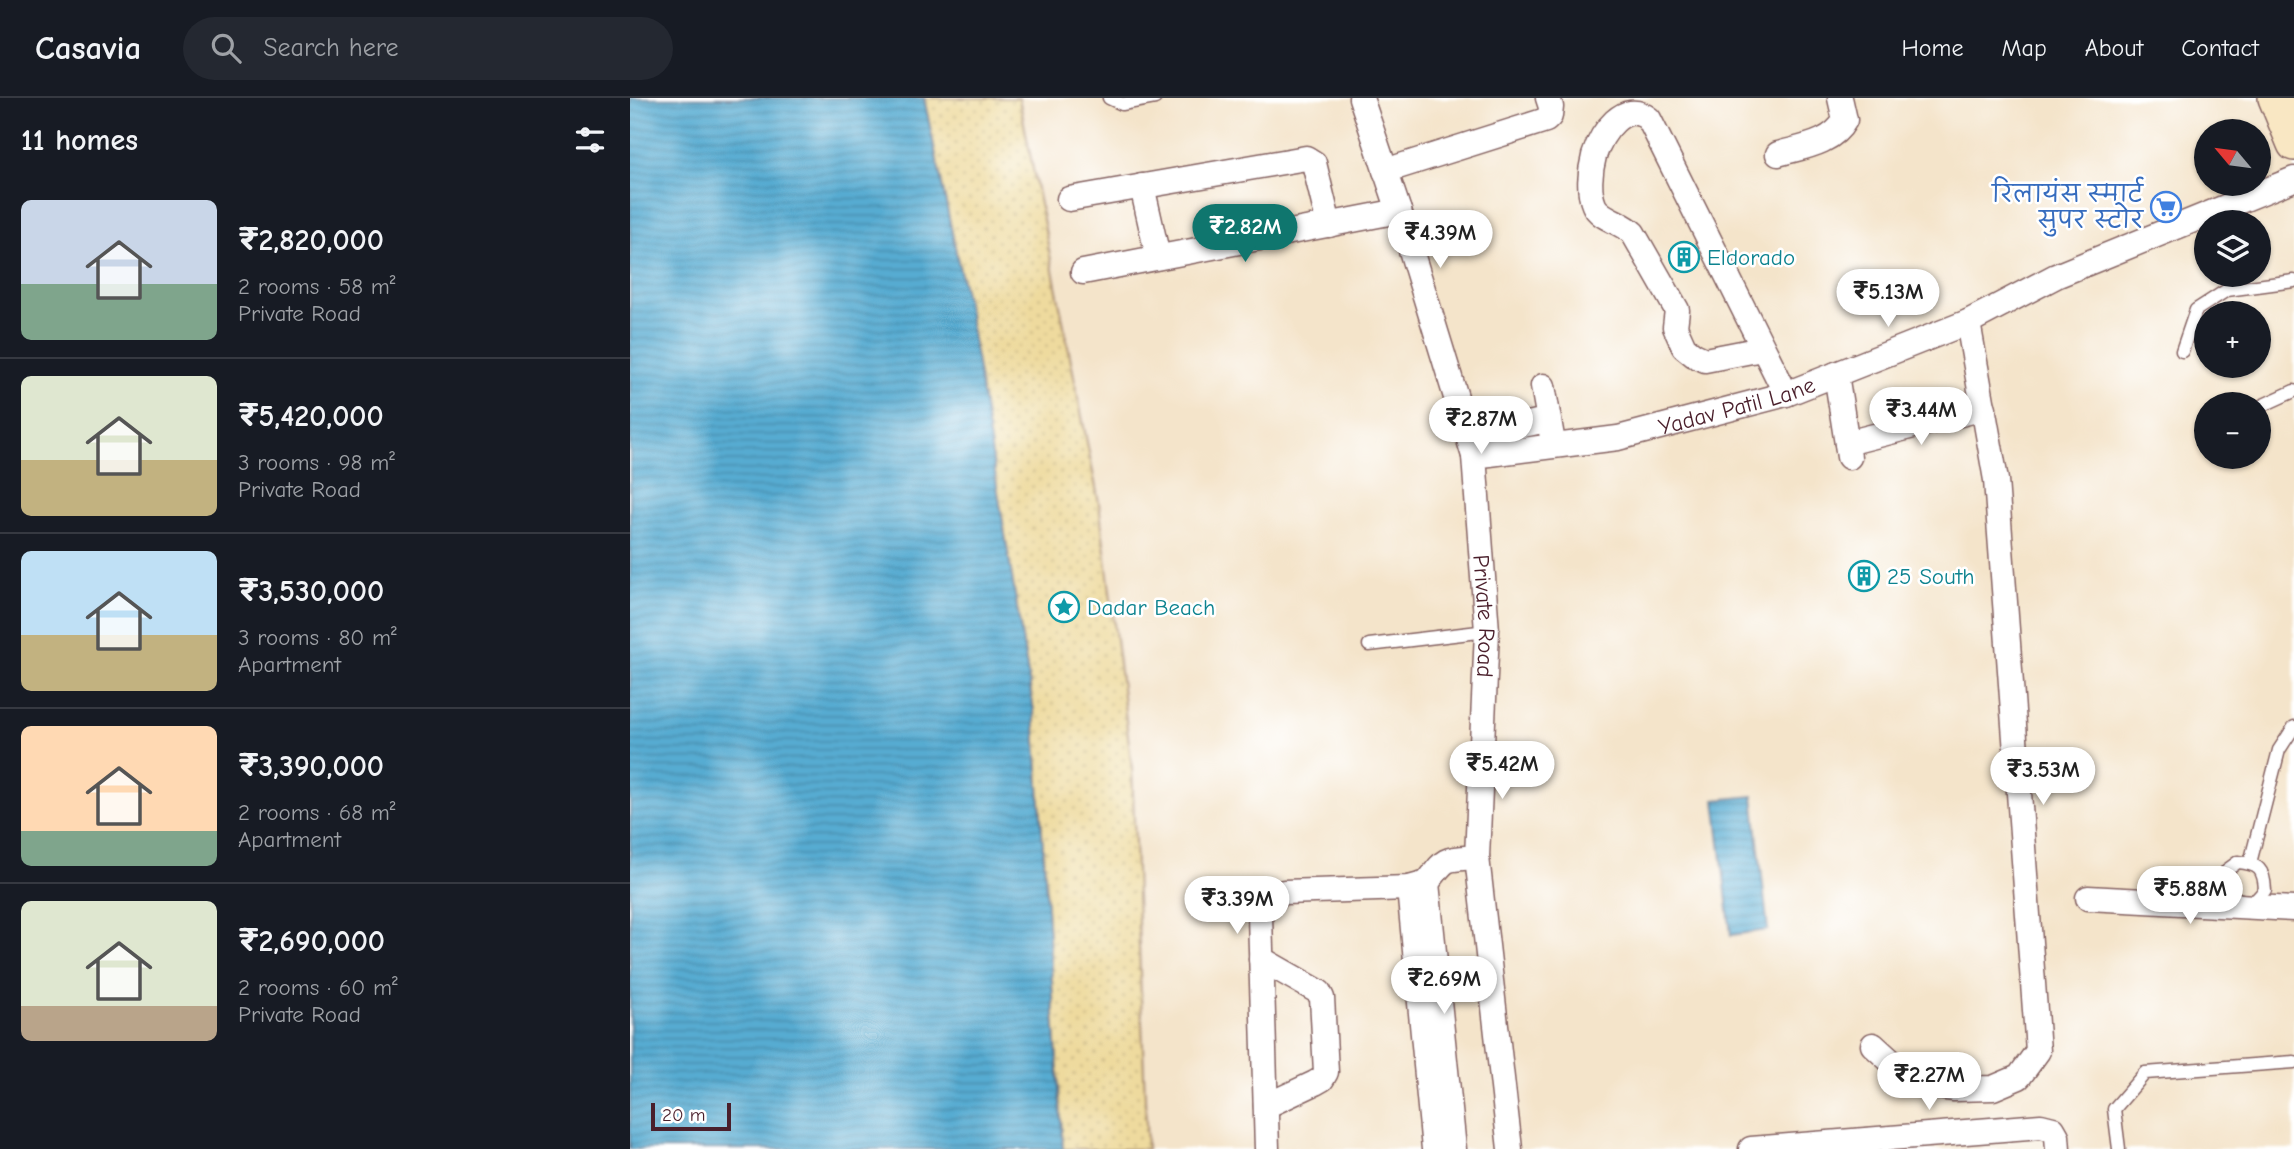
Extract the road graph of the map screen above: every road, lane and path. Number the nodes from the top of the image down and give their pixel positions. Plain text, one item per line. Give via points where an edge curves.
1 (1109, 98) edge
2 (1155, 98) edge
3 (1362, 98) edge
4 (1548, 98) edge
5 (1839, 98) edge
6 (2275, 98) edge
7 (2294, 145) edge
8 (1778, 154) dead end
9 (1385, 171) junction
10 (2294, 179) edge
11 (1142, 186) junction
12 (1069, 199) dead end
13 (1399, 211) junction
14 (1329, 225) junction
15 (1158, 257) junction
16 (1083, 272) dead end
17 (2294, 281) edge
18 (1969, 322) junction
19 (1762, 349) junction
20 (2182, 351) dead end
21 (1836, 374) junction
22 (1543, 386) dead end
23 (2294, 391) edge
24 (1786, 394) junction
25 (2271, 402) edge
26 (1468, 407) junction
27 (1984, 408) junction
28 (1542, 421) dead end
29 (1553, 446) junction
30 (1474, 456) junction
31 (1487, 631) junction
32 (1369, 645) dead end
33 (2294, 727) edge
34 (1477, 857) junction
35 (2250, 863) dead end
36 (1418, 885) junction
37 (2088, 898) dead end
38 (2294, 909) edge
39 (1261, 958) junction
40 (1873, 1045) dead end
41 (2294, 1062) edge
42 (1266, 1106) junction
43 (1267, 1149) edge
44 (1434, 1149) edge
45 (1454, 1149) edge
46 (1510, 1149) edge
47 (1751, 1149) edge
48 (2058, 1149) edge
49 (2119, 1149) edge

1 - 2 lane via 1122,104
3 - 9 street, Private Road
4 - 9 street via 1551,107 1546,120
5 - 8 street via 1845,120 1829,139
6 - 7 main road
9 - 13 street, Private Road
10 - 18 street, Yadav Patil Lane via 2056,276
11 - 12 street
11 - 14 street via 1306,158 1314,163
11 - 15 street
13 - 14 street
13 - 26 street, Private Road
14 - 15 street
15 - 16 street
17 - 20 lane via 2227,290 2196,310
18 - 21 street, Yadav Patil Lane
18 - 27 street
19 - 19 street via 1649,118 1634,108 1626,110 1606,131 1594,157 1590,186 1594,207 1601,216 1633,233 1677,310 1675,327 1684,347 1706,360
19 - 24 street
21 - 24 street, Yadav Patil Lane
21 - 27 street via 1848,450
22 - 29 street
23 - 25 lane
24 - 29 street, Yadav Patil Lane via 1618,438
26 - 28 street via 1474,428 1481,434
26 - 30 street, Private Road
27 - 40 street via 1996,480 2038,1051 2018,1077 1993,1088 1954,1089 1916,1084
29 - 30 street, Yadav Patil Lane
30 - 31 street, Private Road
31 - 32 lane
31 - 34 street, Private Road
33 - 35 lane via 2279,750
34 - 36 street via 1447,859
34 - 46 street, Private Road
36 - 39 street via 1284,892 1266,902 1260,916
36 - 44 street
36 - 45 street
37 - 38 street
39 - 42 street
39 - 42 street via 1319,992 1326,1072 1315,1083
41 - 49 lane via 2145,1073 2113,1109
42 - 43 street
47 - 48 street via 2040,1126 2053,1129

